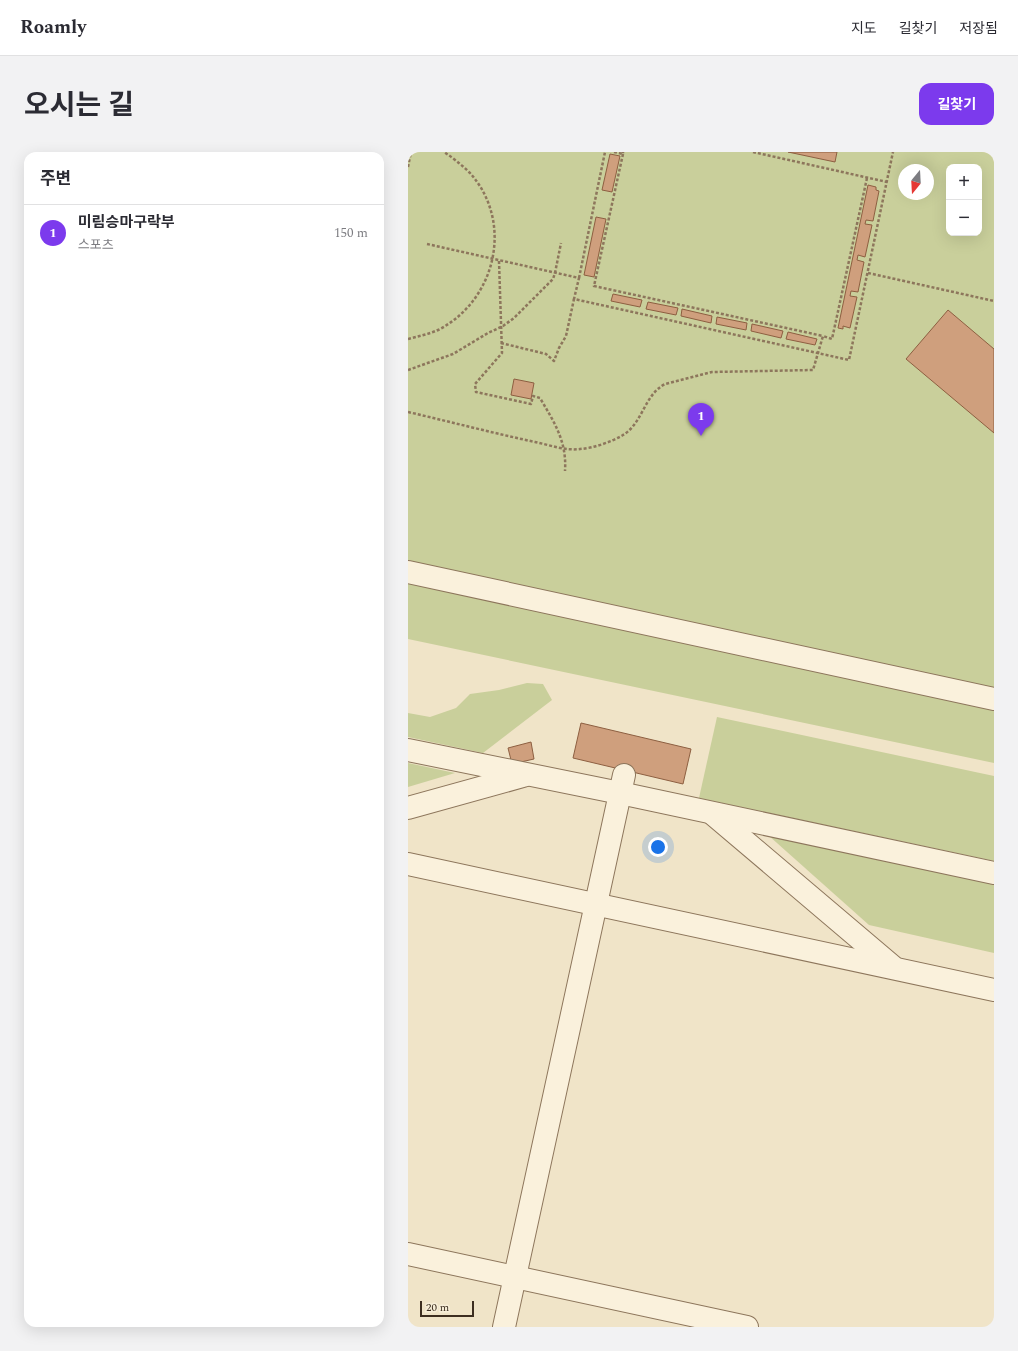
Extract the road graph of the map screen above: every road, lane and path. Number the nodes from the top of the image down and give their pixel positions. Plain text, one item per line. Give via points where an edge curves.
1 (411, 152) edge
2 (444, 152) edge
3 (605, 152) edge
4 (614, 152) edge
5 (754, 152) edge
6 (893, 152) edge
7 (623, 153) edge
8 (408, 167) edge
9 (866, 178) junction
10 (887, 182) junction
11 (561, 243) dead end
12 (427, 244) dead end
13 (492, 260) junction
14 (498, 261) junction
15 (555, 273) junction
16 (868, 273) junction
17 (578, 278) junction
18 (574, 299) junction
19 (994, 301) edge
20 (501, 327) junction
21 (822, 336) junction
22 (408, 339) edge
23 (501, 343) junction
24 (817, 353) junction
25 (408, 370) edge
26 (408, 412) edge
27 (565, 449) junction
28 (565, 471) dead end
29 (408, 572) edge
30 (994, 699) edge
31 (408, 750) edge
32 (526, 775) junction
33 (622, 784) junction
34 (408, 808) edge
35 (712, 813) junction
36 (408, 864) edge
37 (994, 873) edge
38 (596, 904) junction
39 (895, 969) junction
40 (994, 990) edge
41 (408, 1254) edge
42 (515, 1277) junction
43 (504, 1327) edge
44 (747, 1327) edge

1 - 8 path
2 - 13 path via 470,173 488,202 495,234
3 - 17 path
4 - 7 path
5 - 9 path
6 - 10 path
7 - 21 path via 594,286
9 - 10 path
9 - 21 path via 832,339
10 - 16 path
11 - 15 path
12 - 13 path
13 - 14 path
13 - 22 path via 485,283 466,310 439,329
14 - 15 path
14 - 20 path
15 - 17 path
15 - 20 path via 548,285
16 - 19 path
16 - 24 path via 849,360
17 - 18 path
18 - 23 path via 566,336 554,361 546,354
18 - 24 path
20 - 23 path
20 - 25 path via 488,332 453,354
21 - 24 path
23 - 27 path via 502,354 475,384 476,392 531,404 533,396 540,398 554,422
24 - 27 path via 813,370 712,372 665,384 654,393 632,429 623,435 588,448
26 - 27 path
27 - 28 path
29 - 30 street
31 - 32 street
32 - 33 street
32 - 34 street
33 - 35 street
33 - 38 street
35 - 37 street
35 - 39 street
36 - 38 street
38 - 39 street
38 - 42 street
39 - 40 street
41 - 42 street
42 - 43 street
42 - 44 street

